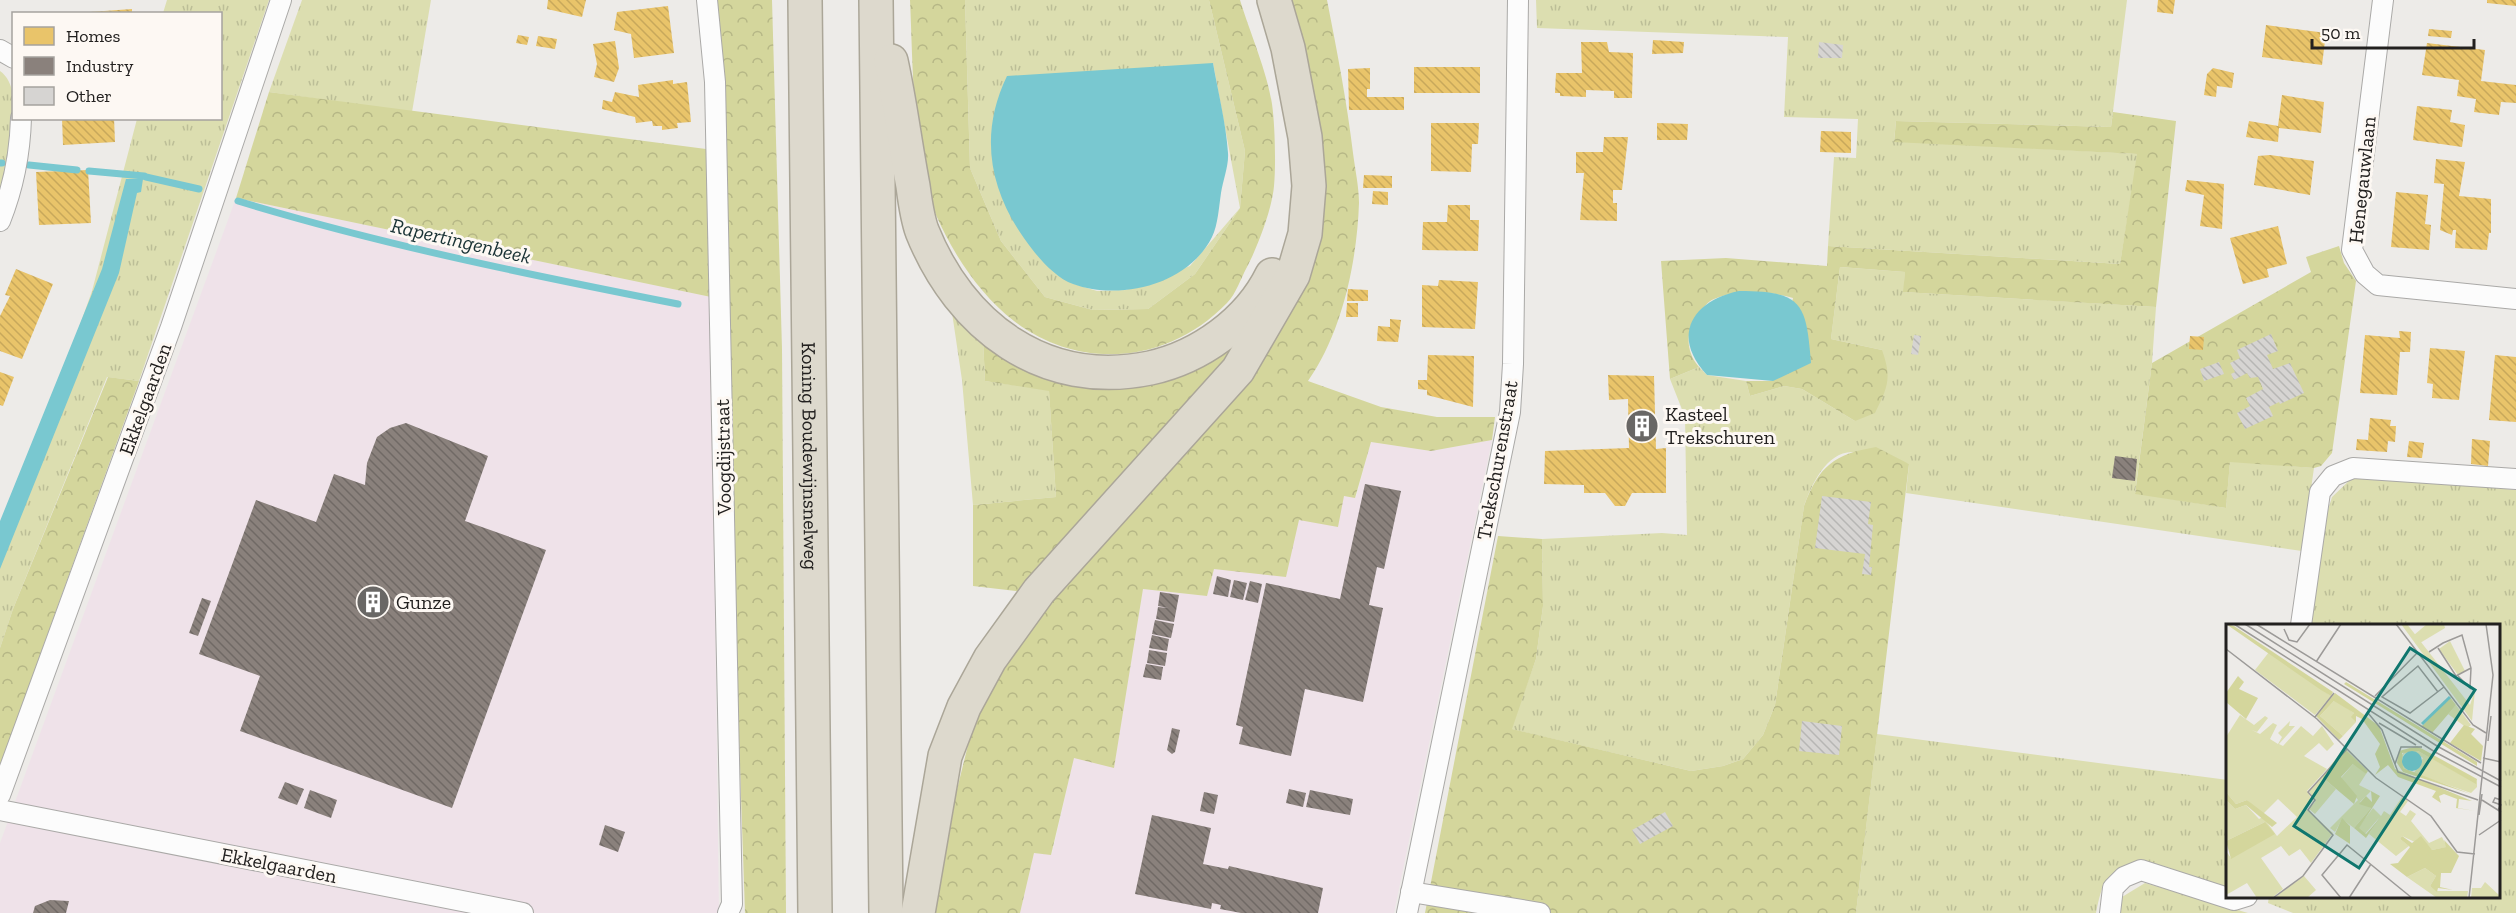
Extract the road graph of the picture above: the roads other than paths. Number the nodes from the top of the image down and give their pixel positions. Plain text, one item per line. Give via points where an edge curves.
1 (281, 0) edge
2 (707, 0) edge
3 (805, 0) edge
4 (877, 0) edge
5 (1274, 0) edge
6 (1518, 0) edge
7 (2383, 0) edge
8 (21, 120) edge
9 (1305, 137) junction
10 (0, 220) edge
11 (2516, 299) edge
12 (2516, 479) edge
13 (2301, 624) edge
14 (0, 795) edge
15 (0, 810) edge
16 (1411, 892) junction
17 (2226, 897) edge
18 (2228, 898) edge
19 (2243, 898) edge
20 (523, 913) edge
21 (728, 913) edge
22 (815, 913) edge
23 (886, 913) edge
24 (918, 913) edge
25 (1407, 913) edge
26 (1540, 913) edge
27 (2110, 913) edge

1 - 14 street, Ekkelgaarden via 171,327
2 - 21 street, Voogdijstraat via 715,94 732,892
3 - 22 highway, Koning Boudewijnsnelweg
4 - 9 highway via 901,105 922,230 954,290 980,321 1040,360 1082,372 1128,372 1176,362 1216,339 1242,317 1267,286 1280,259 1295,203
4 - 23 highway
5 - 9 highway via 1288,48
6 - 16 street, Trekschurenstraat via 1510,412
7 - 11 street, Henegauwlaan via 2352,250 2365,274 2378,285
8 - 10 street via 13,189
9 - 24 highway via 1305,234 1293,275 1238,370 1039,591 990,659 964,706 945,756
12 - 13 street via 2383,468 2353,468 2333,476 2320,492
15 - 20 street, Ekkelgaarden
16 - 25 street, Trekschurenstraat
16 - 26 street
17 - 27 street via 2141,870 2124,877 2114,888
18 - 19 street

